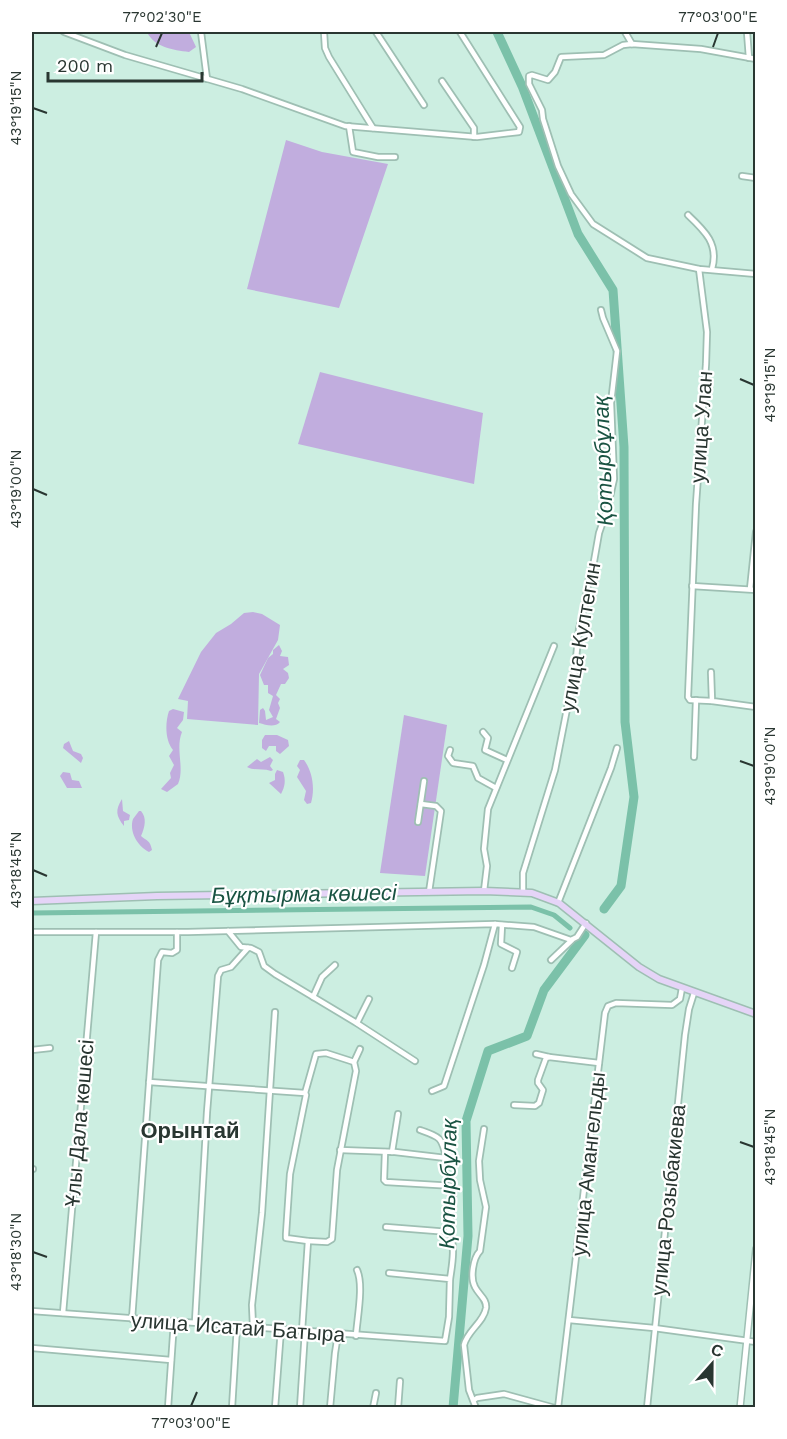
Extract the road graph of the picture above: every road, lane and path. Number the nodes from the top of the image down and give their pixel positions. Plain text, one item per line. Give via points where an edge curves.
1 (64, 32) edge
2 (201, 32) edge
3 (324, 32) edge
4 (376, 32) edge
5 (460, 32) edge
6 (625, 32) edge
7 (747, 32) edge
8 (632, 44) junction
9 (749, 58) junction
10 (756, 59) edge
11 (207, 79) junction
12 (442, 81) dead end
13 (424, 105) dead end
14 (349, 126) junction
15 (373, 128) junction
16 (474, 137) junction
17 (395, 157) dead end
18 (742, 176) dead end
19 (756, 178) edge
20 (688, 215) dead end
21 (699, 269) junction
22 (712, 269) junction
23 (756, 274) edge
24 (602, 310) dead end
25 (756, 532) edge
26 (692, 586) junction
27 (753, 590) edge
28 (554, 646) dead end
29 (711, 672) dead end
30 (696, 700) junction
31 (712, 701) junction
32 (756, 707) edge
33 (483, 732) dead end
34 (617, 748) dead end
35 (450, 750) dead end
36 (694, 757) dead end
37 (507, 760) junction
38 (424, 781) dead end
39 (496, 788) junction
40 (421, 804) junction
41 (418, 822) dead end
42 (483, 891) junction
43 (429, 892) junction
44 (523, 892) junction
45 (32, 901) edge
46 (558, 903) junction
47 (586, 922) junction
48 (495, 924) junction
49 (502, 925) junction
50 (228, 931) junction
51 (32, 932) edge
52 (96, 932) junction
53 (177, 932) junction
54 (572, 940) junction
55 (248, 948) junction
56 (551, 960) dead end
57 (335, 965) dead end
58 (512, 968) dead end
59 (682, 988) junction
60 (694, 993) junction
61 (313, 997) junction
62 (369, 999) dead end
63 (275, 1012) dead end
64 (756, 1014) edge
65 (357, 1023) junction
66 (50, 1048) dead end
67 (360, 1049) dead end
68 (32, 1050) edge
69 (536, 1054) dead end
70 (549, 1057) junction
71 (415, 1061) dead end
72 (354, 1062) junction
73 (599, 1063) junction
74 (149, 1082) junction
75 (209, 1088) junction
76 (269, 1091) junction
77 (432, 1091) dead end
78 (305, 1093) junction
79 (514, 1105) dead end
80 (398, 1114) dead end
81 (484, 1129) dead end
82 (420, 1130) dead end
83 (340, 1150) junction
84 (386, 1152) junction
85 (392, 1152) junction
86 (386, 1227) dead end
87 (449, 1232) junction
88 (308, 1241) junction
89 (756, 1249) edge
90 (357, 1270) dead end
91 (389, 1273) dead end
92 (450, 1279) junction
93 (32, 1311) edge
94 (63, 1313) junction
95 (132, 1319) junction
96 (569, 1320) junction
97 (174, 1321) junction
98 (195, 1322) junction
99 (237, 1326) junction
100 (253, 1327) junction
101 (654, 1328) junction
102 (282, 1329) junction
103 (304, 1331) junction
104 (338, 1334) junction
105 (356, 1336) junction
106 (747, 1341) junction
107 (756, 1342) edge
108 (32, 1348) edge
109 (171, 1360) junction
110 (400, 1381) dead end
111 (376, 1393) dead end
112 (474, 1400) junction
113 (168, 1407) edge
114 (232, 1407) edge
115 (275, 1407) edge
116 (300, 1407) edge
117 (330, 1407) edge
118 (373, 1407) edge
119 (398, 1407) edge
120 (476, 1407) edge
121 (556, 1407) edge
122 (647, 1407) edge
123 (740, 1407) edge

1 - 11 street
2 - 11 street
3 - 15 street via 328,57
4 - 13 street
5 - 16 street via 520,128 519,132
6 - 8 street
7 - 9 street
8 - 9 street via 701,49
8 - 21 street via 604,55 561,57 550,80 532,75 530,84 558,166 571,194 593,224 647,258
9 - 10 street
11 - 14 street
12 - 16 street via 474,128
14 - 15 street
14 - 17 street via 353,152
15 - 16 street
18 - 19 street
20 - 22 street via 708,235 713,248
21 - 22 street
21 - 26 street, улица Улан via 706,343
22 - 23 street
24 - 44 street, улица Култегин via 616,351 611,403 614,479 589,578 555,770 523,873
25 - 27 street
26 - 27 street
26 - 30 street, улица Улан via 687,671 688,697
28 - 37 street
29 - 31 street
30 - 31 street
30 - 36 street
31 - 32 street
33 - 37 street via 488,738 485,750
34 - 46 street
35 - 39 street via 448,756 453,763 473,766 478,778
37 - 39 street
38 - 40 street
39 - 42 street via 488,809
40 - 41 street
40 - 43 street via 436,806 441,811
42 - 43 main road
42 - 44 main road
43 - 45 main road
44 - 46 main road
46 - 47 main road
47 - 54 street
47 - 59 main road via 639,967
48 - 49 street
48 - 50 street
48 - 77 street via 444,1086
49 - 54 street via 534,927
49 - 58 street via 501,944 517,952
50 - 53 street
50 - 55 street via 241,947
51 - 52 street
52 - 53 street
52 - 94 street, Ұлы Дала көшесі
53 - 74 street via 177,950 162,952 158,960
54 - 56 street
55 - 61 street via 259,952 264,966
55 - 75 street via 218,976
57 - 61 street via 322,977
59 - 60 main road
59 - 73 street, улица Амангельды via 680,999 672,1005 608,1006
60 - 64 main road
60 - 101 street, улица Розыбакиева via 685,1035
61 - 65 street
62 - 65 street
63 - 76 street
65 - 71 street
66 - 68 street
67 - 72 street
69 - 70 street
70 - 73 street
70 - 79 street via 538,1083 543,1090 538,1103
72 - 78 street via 326,1053 316,1054
72 - 83 street via 356,1071
73 - 96 street, улица Амангельды
74 - 75 street
74 - 95 street
75 - 76 street
75 - 98 street
76 - 78 street
76 - 100 street
78 - 88 street via 290,1174 286,1238
80 - 85 street
81 - 112 street via 479,1170 486,1207 474,1286 486,1307 464,1345 469,1390
82 - 85 street via 439,1136 446,1158
83 - 84 street
83 - 88 street via 332,1239
84 - 85 street
84 - 87 street via 386,1182 454,1186
86 - 87 street
87 - 92 street via 453,1249
88 - 103 street
89 - 106 street
90 - 105 street
91 - 92 street
92 - 105 street, улица Исатай Батыра via 445,1341
93 - 94 street, улица Исатай Батыра
94 - 95 street, улица Исатай Батыра
95 - 97 street, улица Исатай Батыра
96 - 101 street
96 - 121 street, улица Амангельды
97 - 98 street, улица Исатай Батыра
97 - 109 street
98 - 99 street, улица Исатай Батыра
99 - 100 street, улица Исатай Батыра
99 - 114 street
100 - 102 street, улица Исатай Батыра
101 - 106 street
101 - 122 street, улица Розыбакиева
102 - 103 street, улица Исатай Батыра
102 - 115 street
103 - 104 street, улица Исатай Батыра
103 - 116 street
104 - 105 street, улица Исатай Батыра
104 - 117 street
106 - 107 street
106 - 123 street
108 - 109 street
109 - 113 street
110 - 119 street
111 - 118 street
112 - 120 street
112 - 121 street via 504,1394

